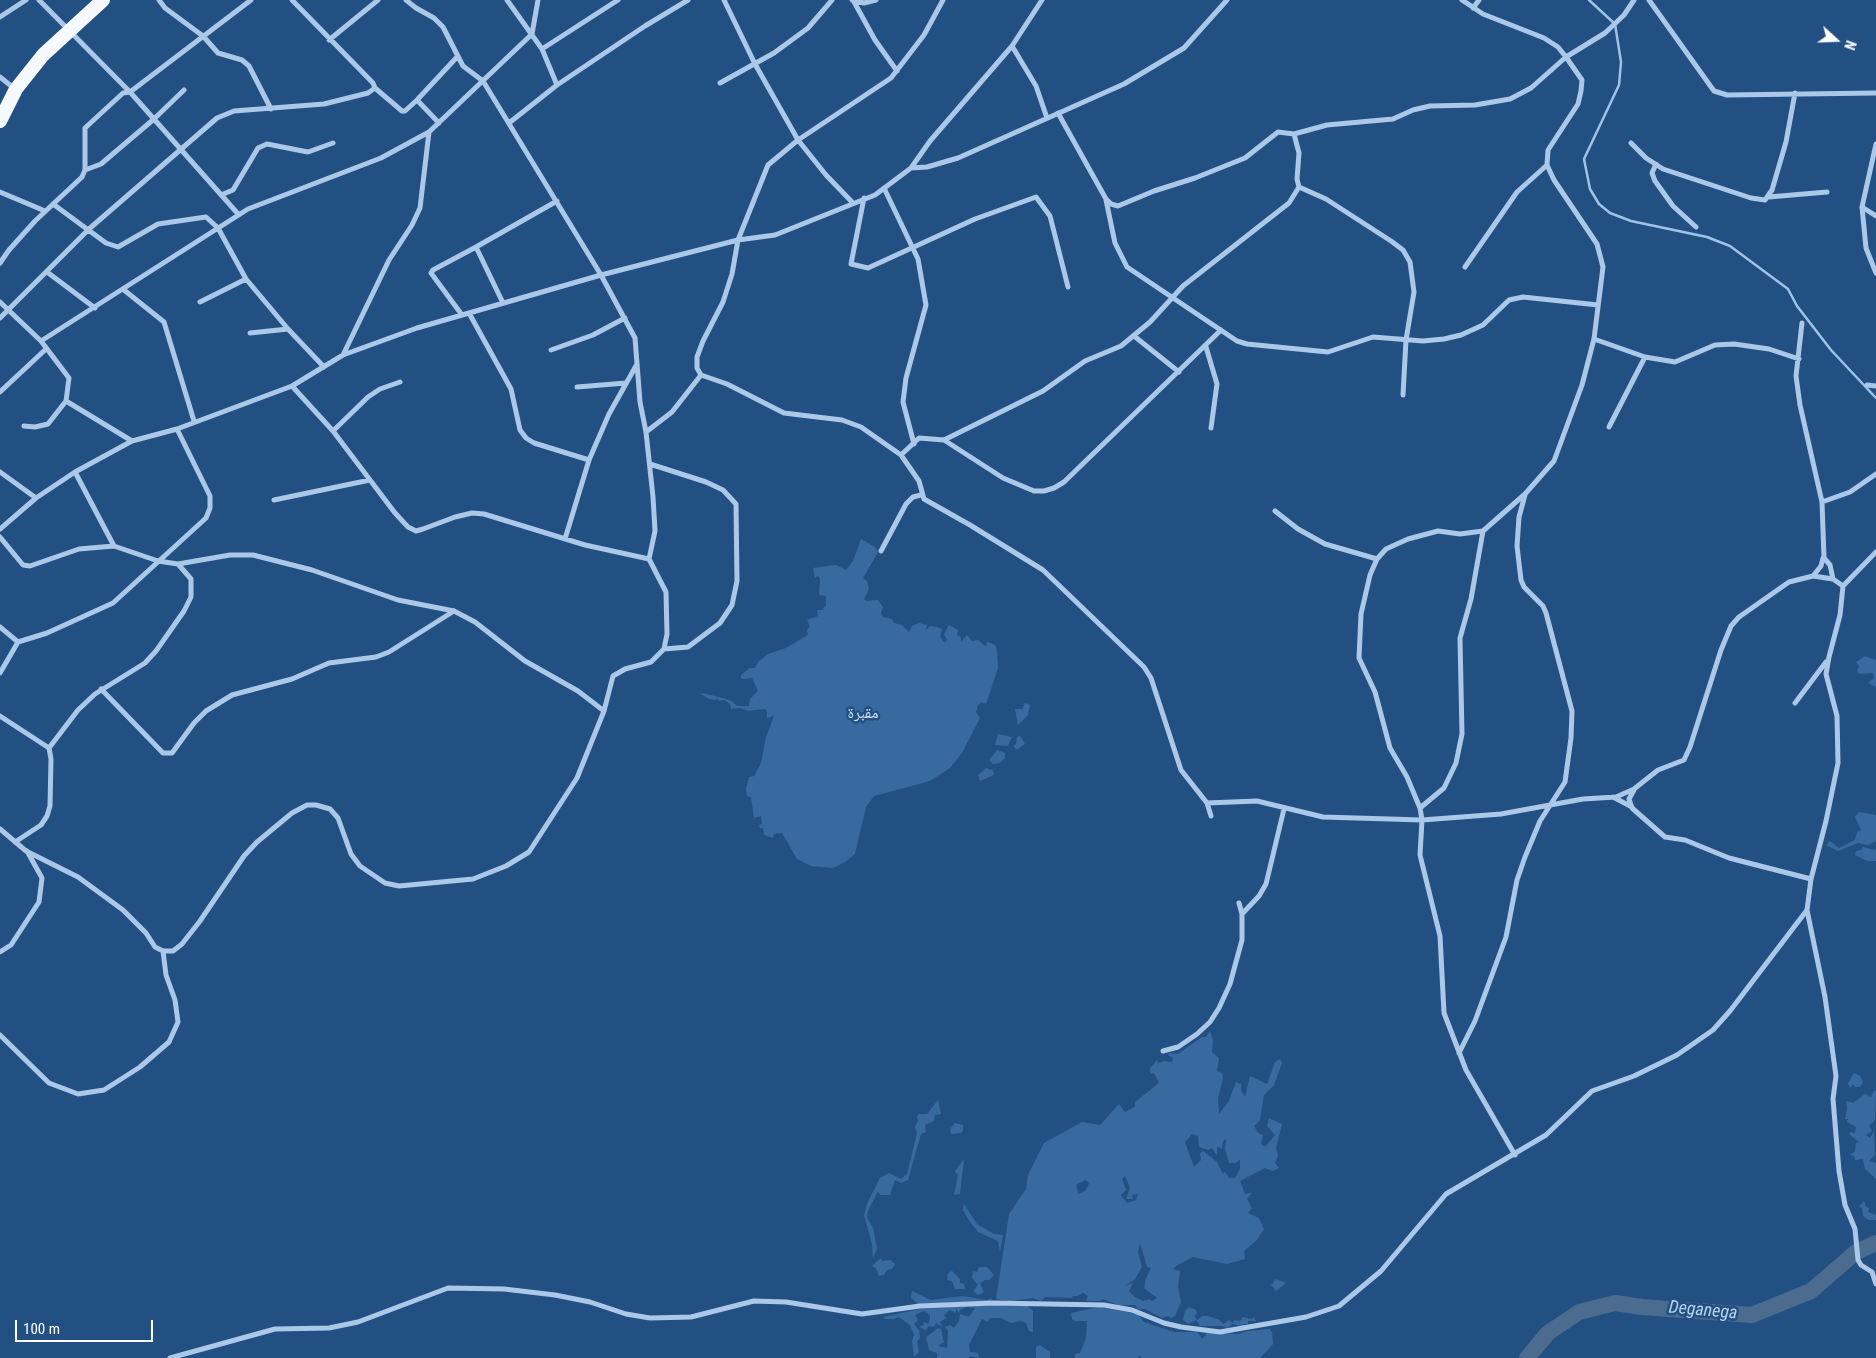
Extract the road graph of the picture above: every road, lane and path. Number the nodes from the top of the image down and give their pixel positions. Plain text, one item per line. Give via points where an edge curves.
1 (39, 0) edge
2 (103, 0) edge
3 (159, 0) edge
4 (251, 0) edge
5 (292, 0) edge
6 (378, 0) edge
7 (406, 0) edge
8 (507, 0) edge
9 (538, 0) edge
10 (618, 0) edge
11 (688, 0) edge
12 (724, 0) edge
13 (832, 0) edge
14 (853, 0) edge
15 (876, 0) edge
16 (943, 0) edge
17 (1042, 0) edge
18 (1227, 0) edge
19 (1462, 0) edge
20 (1478, 0) edge
21 (1634, 0) edge
22 (1649, 0) edge
23 (23, 1) edge
24 (1473, 8) junction
25 (0, 17) edge
26 (68, 30) junction
27 (532, 34) junction
28 (203, 36) junction
29 (329, 40) junction
30 (1012, 46) junction
31 (542, 49) junction
32 (457, 57) junction
33 (1566, 57) junction
34 (756, 64) junction
35 (897, 71) junction
36 (0, 77) edge
37 (483, 81) junction
38 (720, 83) dead end
39 (557, 85) junction
40 (375, 88) junction
41 (16, 89) junction
42 (184, 90) dead end
43 (130, 92) junction
44 (1795, 93) junction
45 (1876, 93) edge
46 (417, 100) junction
47 (271, 109) junction
48 (1058, 113) junction
49 (1047, 118) junction
50 (154, 119) junction
51 (0, 121) edge
52 (439, 123) junction
53 (509, 124) junction
54 (429, 132) junction
55 (1294, 134) junction
56 (798, 140) junction
57 (333, 143) dead end
58 (1631, 143) dead end
59 (1876, 144) edge
60 (182, 150) junction
61 (1656, 164) junction
62 (1547, 166) junction
63 (911, 168) junction
64 (85, 170) junction
65 (1299, 187) junction
66 (884, 188) junction
67 (0, 192) edge
68 (1827, 192) dead end
69 (221, 194) junction
70 (1769, 197) junction
71 (864, 198) junction
72 (1106, 199) junction
73 (556, 201) junction
74 (852, 202) junction
75 (53, 204) junction
76 (1862, 207) junction
77 (46, 211) junction
78 (239, 215) junction
79 (1876, 216) edge
80 (1696, 226) dead end
81 (218, 228) junction
82 (89, 229) junction
83 (738, 240) junction
84 (912, 246) junction
85 (476, 247) junction
86 (0, 263) edge
87 (1465, 267) dead end
88 (47, 272) junction
89 (1876, 273) edge
90 (601, 275) junction
91 (246, 279) junction
92 (1068, 287) dead end
93 (124, 290) junction
94 (1173, 296) junction
95 (0, 302) edge
96 (200, 302) dead end
97 (503, 303) junction
98 (1598, 305) junction
99 (8, 308) junction
100 (95, 308) junction
101 (469, 313) junction
102 (462, 315) junction
103 (0, 318) edge
104 (625, 318) junction
105 (1802, 323) dead end
106 (288, 330) junction
107 (1221, 330) junction
108 (250, 333) dead end
109 (1134, 336) junction
110 (1594, 339) junction
111 (1406, 340) junction
112 (41, 341) junction
113 (1206, 347) junction
114 (46, 349) junction
115 (551, 350) dead end
116 (343, 355) junction
117 (1645, 357) junction
118 (1799, 359) junction
119 (637, 364) junction
120 (324, 367) junction
121 (1179, 372) junction
122 (701, 375) junction
123 (400, 382) dead end
124 (626, 383) junction
125 (1867, 385) dead end
126 (292, 386) junction
127 (1876, 386) edge
128 (577, 387) dead end
129 (0, 392) edge
130 (1403, 395) dead end
131 (66, 401) junction
132 (194, 421) junction
133 (24, 426) dead end
134 (1609, 427) dead end
135 (1211, 428) dead end
136 (177, 429) junction
137 (333, 431) junction
138 (646, 432) junction
139 (944, 440) junction
140 (132, 441) junction
141 (914, 444) junction
142 (901, 455) junction
143 (589, 460) junction
144 (650, 464) junction
145 (0, 472) edge
146 (75, 472) junction
147 (1876, 474) edge
148 (370, 480) junction
149 (1526, 494) junction
150 (921, 495) junction
151 (36, 498) junction
152 (274, 500) dead end
153 (1822, 502) junction
154 (1275, 511) dead end
155 (0, 529) edge
156 (1482, 531) junction
157 (0, 538) edge
158 (565, 539) junction
159 (114, 546) junction
160 (881, 551) dead end
161 (1876, 552) edge
162 (1824, 558) junction
163 (649, 559) junction
164 (1378, 559) junction
165 (158, 560) junction
166 (178, 564) junction
167 (1813, 576) junction
168 (1833, 579) junction
169 (1843, 586) junction
170 (454, 611) junction
171 (0, 627) edge
172 (18, 642) junction
173 (664, 649) junction
174 (1829, 657) junction
175 (0, 673) edge
176 (101, 689) junction
177 (1794, 703) dead end
178 (604, 711) junction
179 (0, 716) edge
180 (49, 748) junction
181 (1634, 789) junction
182 (1613, 797) junction
183 (1207, 803) junction
184 (1552, 805) junction
185 (1420, 808) junction
186 (1632, 808) junction
187 (1284, 809) junction
188 (1211, 816) dead end
189 (1422, 820) junction
190 (0, 829) edge
191 (15, 842) junction
192 (26, 851) junction
193 (1811, 879) junction
194 (1239, 903) dead end
195 (1807, 910) junction
196 (1242, 914) junction
197 (163, 951) junction
198 (0, 952) edge
199 (0, 1034) edge
200 (1163, 1051) dead end
201 (1458, 1053) junction
202 (1515, 1155) junction
203 (1876, 1284) edge
204 (170, 1358) edge

1 - 26 street
2 - 26 highway
3 - 28 street
4 - 28 street
5 - 29 street
6 - 29 street
7 - 32 street via 443,27
8 - 27 street
9 - 27 street
10 - 31 street
11 - 39 street
12 - 34 street
13 - 34 street via 808,28
14 - 15 street via 864,3
14 - 35 street via 874,40
16 - 35 street via 924,35
17 - 30 street
18 - 48 street via 1184,48 1124,84
19 - 24 street
20 - 24 street
21 - 33 street via 1605,33
22 - 44 street via 1714,91 1727,95
23 - 25 street
24 - 33 street via 1527,30 1558,48
26 - 41 highway
26 - 43 street
27 - 31 street
27 - 37 street
28 - 43 street
28 - 47 street via 218,53 242,60 249,66
29 - 40 street
30 - 49 street via 1036,86
30 - 63 street via 930,141
31 - 39 street
32 - 37 street
32 - 46 street
33 - 55 street via 1531,88 1510,99 1474,105 1430,106 1393,119 1327,125
33 - 62 street via 1582,80 1581,91 1578,104 1548,150
34 - 38 street
34 - 56 street
35 - 56 street
36 - 41 street
37 - 52 street
37 - 53 street
39 - 53 street
40 - 46 street via 402,111
40 - 47 street via 368,93 324,104
41 - 51 highway
42 - 50 street
43 - 50 street
43 - 64 street via 123,93 85,128
44 - 45 street
44 - 70 street via 1786,142
46 - 52 street
47 - 60 street via 224,114
48 - 49 street
48 - 72 street
49 - 63 street via 958,158
50 - 60 street
50 - 64 street via 101,164
52 - 54 street
53 - 73 street
54 - 78 street via 381,158 264,202
54 - 116 street via 420,208 389,260
55 - 65 street via 1299,153
55 - 72 street via 1278,132 1245,158 1118,206
56 - 74 street
56 - 83 street via 768,164
57 - 69 street via 308,152 267,144 258,148 233,190
58 - 61 street
59 - 76 street
60 - 69 street
60 - 82 street
61 - 70 street via 1682,177 1751,198
61 - 80 street via 1652,173 1655,181 1673,206
62 - 87 street via 1517,192
62 - 98 street via 1598,244 1603,267
63 - 66 street
64 - 75 street via 78,182
65 - 94 street via 1289,203
65 - 111 street via 1326,200 1403,250 1410,262 1414,292
66 - 71 street
66 - 84 street
67 - 77 street
68 - 70 street
69 - 78 street
71 - 74 street
71 - 84 street via 852,264 868,268
72 - 94 street via 1115,243 1127,266
73 - 85 street
73 - 90 street
74 - 83 street via 775,235
75 - 77 street
75 - 82 street
76 - 79 street
76 - 89 street via 1866,248
77 - 86 street
78 - 81 street
81 - 82 street via 201,216 158,224 118,247 106,244
81 - 91 street
81 - 93 street
82 - 88 street
83 - 90 street
83 - 122 street via 723,302 697,357
84 - 92 street via 1004,206 1036,196 1050,216
84 - 141 street via 921,271 926,304 906,378 903,402
85 - 97 street
85 - 102 street via 431,273
88 - 99 street
88 - 100 street
90 - 97 street
90 - 104 street
91 - 96 street
91 - 106 street
93 - 100 street
93 - 132 street via 164,322
94 - 107 street
94 - 109 street
95 - 99 street
97 - 101 street
98 - 110 street
98 - 111 street via 1523,297 1509,300 1483,325 1462,335 1423,341
99 - 103 street
99 - 112 street
100 - 112 street
101 - 102 street
101 - 143 street via 511,389 520,430 526,438
102 - 116 street
104 - 115 street via 593,335
104 - 119 street via 635,338
105 - 118 street
106 - 108 street
106 - 120 street
107 - 111 street via 1247,344 1312,352 1328,352 1373,337
107 - 113 street
109 - 121 street
109 - 139 street via 1086,361 1043,391
110 - 117 street
110 - 149 street via 1582,386 1558,452
111 - 130 street
112 - 114 street
113 - 121 street
113 - 135 street via 1217,384
114 - 129 street
114 - 131 street via 69,378
116 - 120 street
117 - 118 street via 1675,362 1716,345 1734,344 1769,349
117 - 134 street
118 - 153 street via 1796,376 1800,405
119 - 124 street
119 - 138 street
120 - 126 street
121 - 139 street via 1064,482 1044,491 1034,491 1003,478
122 - 138 street via 672,412
122 - 142 street via 727,384 784,413 842,420
123 - 137 street via 368,397
124 - 128 street
124 - 143 street
125 - 127 street
126 - 132 street
126 - 137 street
131 - 133 street via 48,424
131 - 140 street
132 - 136 street
136 - 140 street
136 - 165 street via 210,496 210,508 206,518
137 - 148 street
138 - 144 street
139 - 141 street via 922,438
140 - 146 street
141 - 142 street
142 - 150 street via 919,482
143 - 158 street
144 - 163 street via 655,531
144 - 173 street via 706,482 722,490 736,504 737,581 732,605 720,623 688,647
145 - 151 street
146 - 151 street
146 - 159 street
147 - 153 street via 1850,492
148 - 152 street
148 - 158 street via 395,514 416,531 472,513 502,518
149 - 156 street
149 - 184 street via 1519,517 1517,546 1521,580 1529,594 1543,606 1572,711 1567,774
150 - 160 street via 906,504
150 - 183 street via 929,503 1043,570 1144,666 1152,678 1181,770
151 - 155 street
153 - 162 street
154 - 164 street via 1325,544
156 - 164 street via 1438,532 1408,539 1386,549
156 - 185 street via 1471,599 1460,638 1462,734 1456,763 1444,788
157 - 159 street via 18,561 30,566 79,549
158 - 163 street
159 - 165 street
161 - 169 street
162 - 167 street
162 - 168 street via 1830,565
163 - 173 street via 666,592
164 - 185 street via 1370,575 1361,614 1359,658 1374,692 1390,748
165 - 166 street
165 - 172 street via 113,603 47,633
166 - 170 street via 253,555 312,570 398,600
166 - 176 street via 191,579 192,588 184,611 145,662
167 - 168 street
167 - 181 street via 1789,582 1770,593 1731,626 1687,755 1678,764 1658,770
168 - 169 street
169 - 174 street via 1840,615
170 - 176 street via 376,657 329,662 292,679 232,695 206,711 172,753 163,753
170 - 178 street
171 - 172 street
172 - 175 street
173 - 178 street via 651,662 618,671 609,684
174 - 177 street
174 - 193 street via 1826,674 1837,716 1838,763
176 - 180 street via 78,710
178 - 197 street via 577,778 553,817 529,852 506,866 461,881 399,886 385,883 360,866 338,818 330,809 307,805 257,842 182,944 173,951
179 - 180 street
180 - 191 street via 48,816
181 - 182 street
181 - 186 street via 1629,799
182 - 184 street
182 - 186 street
183 - 187 street via 1257,801
183 - 188 street
184 - 189 street via 1500,814
184 - 201 street via 1540,821 1525,857 1506,937 1475,1021
185 - 189 street
186 - 193 street via 1665,837 1685,840 1729,858
187 - 189 street via 1344,819
187 - 196 street via 1266,884
189 - 201 street via 1420,855 1440,936 1444,1013
190 - 191 street
191 - 192 street
192 - 197 street via 71,874 123,910
192 - 198 street via 42,878 39,902 11,945
193 - 195 street
194 - 196 street
195 - 202 street via 1713,1030 1677,1055 1592,1092 1546,1135
195 - 203 street via 1825,997 1836,1076 1833,1099 1839,1171 1849,1220 1854,1229 1858,1260 1872,1272
196 - 200 street via 1242,940 1237,964 1219,1008 1197,1034 1178,1047
197 - 199 street via 178,1022 169,1042 140,1067 104,1090 78,1094 49,1083
201 - 202 street
202 - 204 street via 1446,1194 1381,1271 1339,1306 1306,1317 1220,1332 1164,1323 1132,1310 1104,1305 1051,1302 920,1306 862,1314 786,1302 754,1301 691,1317 650,1318 555,1295 504,1289 448,1288 358,1322 329,1328 275,1329

